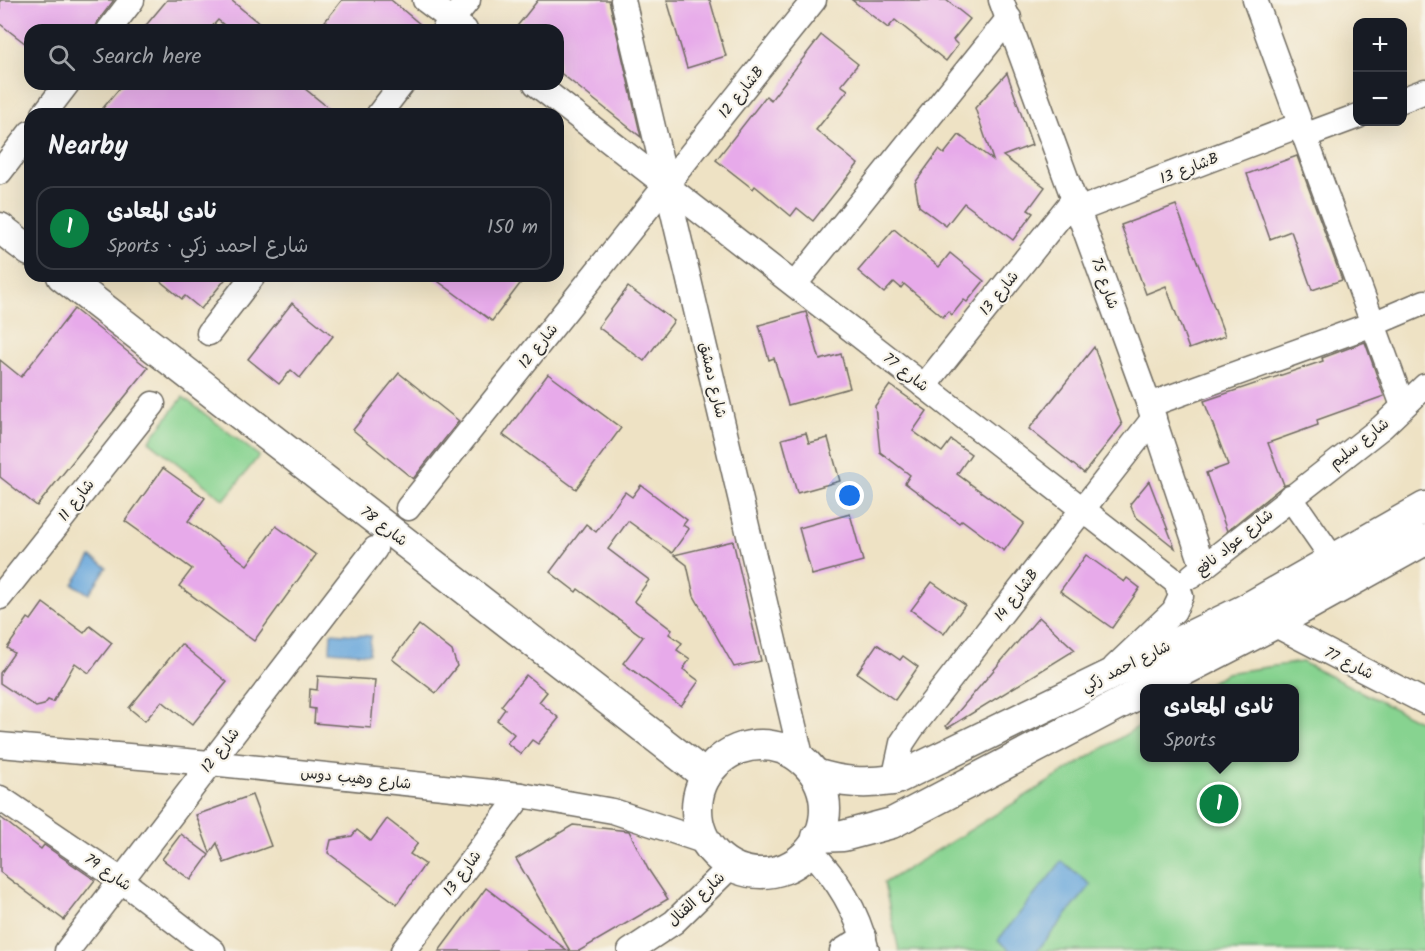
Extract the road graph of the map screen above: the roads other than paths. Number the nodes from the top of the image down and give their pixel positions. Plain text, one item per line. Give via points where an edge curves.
1 (132, 0) edge
2 (425, 0) edge
3 (468, 0) edge
4 (623, 0) edge
5 (814, 0) edge
6 (1255, 0) edge
7 (1005, 9) edge
8 (114, 24) edge
9 (451, 24) edge
10 (456, 24) edge
11 (62, 90) edge
12 (397, 90) edge
13 (544, 90) edge
14 (1425, 91) edge
15 (1407, 98) edge
16 (49, 108) edge
17 (384, 108) edge
18 (1353, 117) edge
19 (1302, 131) junction
20 (24, 141) edge
21 (0, 172) edge
22 (667, 184) junction
23 (1076, 205) junction
24 (0, 228) edge
25 (24, 246) edge
26 (70, 282) edge
27 (248, 282) edge
28 (795, 284) junction
29 (1425, 302) edge
30 (1373, 324) junction
31 (209, 333) dead end
32 (924, 386) junction
33 (1425, 386) edge
34 (153, 404) dead end
35 (1403, 406) junction
36 (1151, 412) junction
37 (1290, 497) junction
38 (1425, 507) edge
39 (408, 508) dead end
40 (1082, 510) junction
41 (1425, 540) edge
42 (375, 549) dead end
43 (1333, 559) junction
44 (1203, 567) junction
45 (1179, 588) junction
46 (0, 597) edge
47 (1244, 610) junction
48 (1274, 624) junction
49 (1105, 676) junction
50 (1158, 684) edge
51 (1140, 693) edge
52 (1425, 702) edge
53 (0, 745) edge
54 (210, 763) junction
55 (808, 767) junction
56 (706, 776) junction
57 (894, 780) junction
58 (521, 795) junction
59 (0, 798) edge
60 (902, 817) junction
61 (706, 842) junction
62 (814, 843) junction
63 (731, 866) junction
64 (120, 880) junction
65 (865, 944) edge
66 (67, 951) edge
67 (213, 951) edge
68 (403, 951) edge
69 (630, 951) edge
70 (842, 951) edge

1 - 8 street
2 - 9 street
3 - 10 street
4 - 22 street, شارع دمشق
5 - 22 street, شارع 12B
6 - 19 street
7 - 23 street, شارع 75
7 - 28 street
11 - 16 street
12 - 17 street
13 - 22 street, شارع 77
14 - 15 street
18 - 19 street, شارع 13B
19 - 23 street, شارع 13B
19 - 30 street
20 - 21 street
22 - 28 street, شارع 77
22 - 39 street, شارع 12
22 - 55 street, شارع دمشق
23 - 32 street, شارع 13
23 - 36 street, شارع 75
24 - 25 street
26 - 56 street, شارع 78
27 - 31 street
28 - 32 street, شارع 77
29 - 30 street
30 - 35 street
30 - 36 street
32 - 40 street, شارع 77
33 - 35 street, شارع سليم
34 - 46 street, شارع 11
35 - 37 street, شارع سليم via 1382,427
36 - 40 street, شارع 14B
36 - 44 street, شارع 75
37 - 43 street
37 - 44 street, شارع عواد نافع
38 - 43 street, شارع احمد زكي
40 - 45 street, شارع 77
40 - 57 street, شارع 14B via 912,728 902,743
41 - 48 street, شارع احمد زكي
42 - 54 street, شارع 12
43 - 47 street, شارع احمد زكي
44 - 45 street, شارع عواد نافع
45 - 49 street via 1181,596 1174,611
47 - 48 street, شارع 77
47 - 49 street, شارع احمد زكي
48 - 50 street, شارع احمد زكي
48 - 52 street, شارع 77
49 - 57 street, شارع احمد زكي
51 - 60 street, شارع احمد زكي
53 - 54 street, شارع وهيب دوس
54 - 58 street, شارع وهيب دوس
54 - 64 street, شارع 12
55 - 56 street via 783,749 761,745 740,748 720,759
55 - 57 street, شارع احمد زكي via 841,782
55 - 62 street via 824,806 823,823
56 - 61 street via 698,797 698,820
57 - 60 street
58 - 61 street, شارع وهيب دوس via 613,811
58 - 68 street, شارع 13
59 - 64 street, شارع 79
60 - 62 street, شارع احمد زكي via 868,832
61 - 63 street
62 - 63 street via 797,862 782,870 747,872
62 - 65 street via 836,878
63 - 69 street, شارع القنال via 674,922
64 - 66 street, شارع 12
64 - 67 street, شارع 79
65 - 70 street

